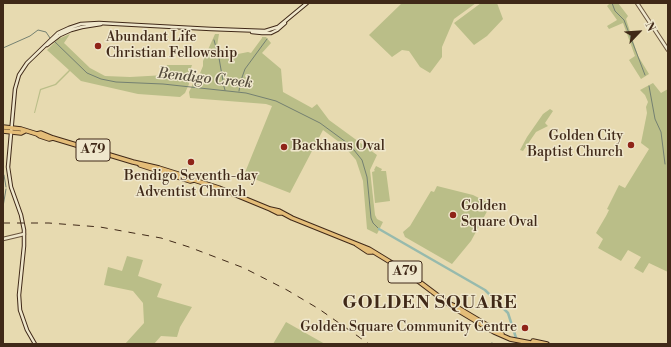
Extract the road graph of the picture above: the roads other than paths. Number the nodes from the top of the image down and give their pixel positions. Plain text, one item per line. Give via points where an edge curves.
1 (307, 3) edge
2 (637, 3) edge
3 (668, 50) edge
4 (3, 127) edge
5 (11, 130) junction
6 (3, 131) edge
7 (24, 234) junction
8 (3, 239) edge
9 (520, 340) junction
10 (35, 344) edge
11 (536, 344) edge
12 (547, 344) edge

1 - 5 main road via 273,31 107,24 79,27 59,34 38,51 25,65 18,78
2 - 3 main road
4 - 5 highway, A79
5 - 6 highway, A79
5 - 7 main road via 8,176 22,217
5 - 9 highway, A79 via 41,133 191,178 270,209 274,208 356,244 401,268 449,304 501,334
7 - 8 main road
7 - 10 main road via 19,306 25,326
9 - 11 highway, A79
9 - 12 highway, A79

